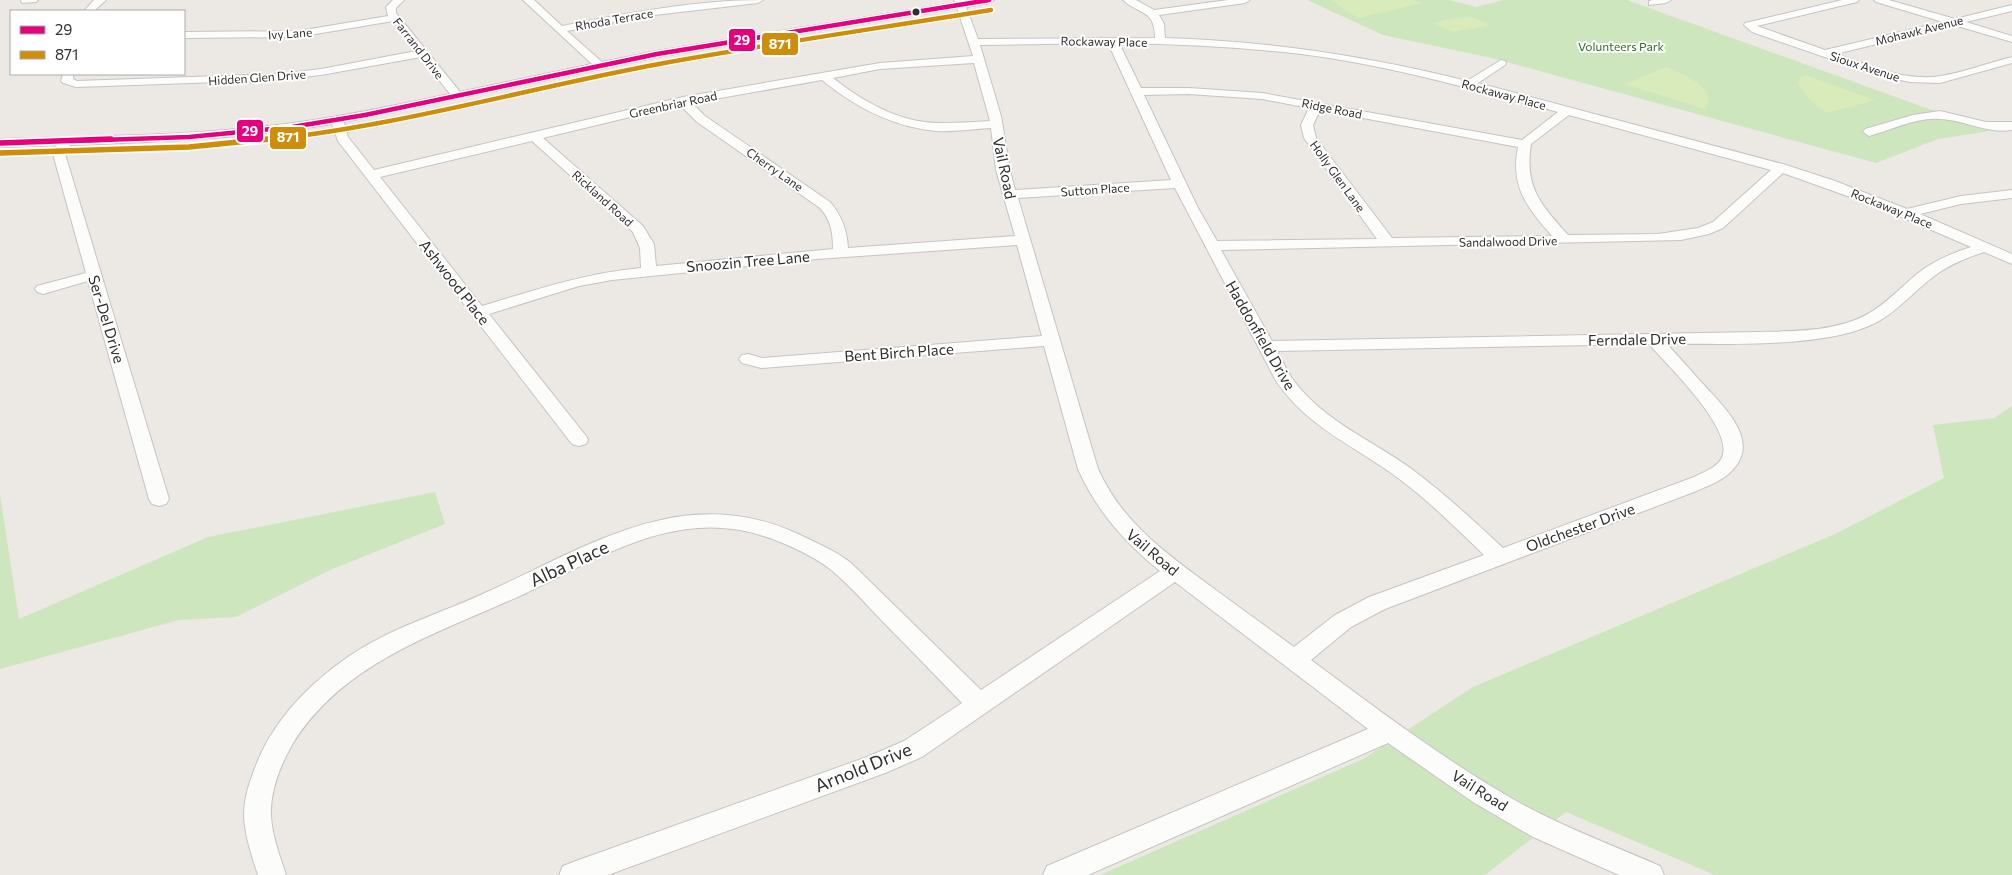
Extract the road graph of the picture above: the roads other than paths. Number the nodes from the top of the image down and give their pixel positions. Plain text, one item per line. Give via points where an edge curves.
1 (101, 0) edge
2 (399, 0) edge
3 (528, 0) edge
4 (656, 0) edge
5 (758, 0) edge
6 (989, 0) edge
7 (1128, 0) edge
8 (1245, 0) edge
9 (1666, 0) edge
10 (1854, 0) edge
11 (1879, 0) edge
12 (960, 2) edge
13 (1652, 3) dead end
14 (2012, 8) edge
15 (90, 10) edge
16 (659, 12) junction
17 (1152, 13) junction
18 (395, 18) junction
19 (1954, 22) junction
20 (560, 29) junction
21 (185, 35) edge
22 (2012, 39) edge
23 (1112, 40) junction
24 (1160, 41) junction
25 (977, 50) junction
26 (423, 53) junction
27 (1827, 53) junction
28 (2012, 60) edge
29 (1501, 62) dead end
30 (599, 65) junction
31 (68, 75) edge
32 (824, 76) junction
33 (1468, 84) junction
34 (1136, 92) junction
35 (457, 96) junction
36 (683, 101) junction
37 (1317, 106) junction
38 (1566, 111) junction
39 (337, 120) junction
40 (996, 124) junction
41 (2012, 126) edge
42 (1869, 132) dead end
43 (534, 136) junction
44 (66, 140) junction
45 (0, 143) edge
46 (1525, 144) junction
47 (1781, 168) junction
48 (371, 175) junction
49 (1179, 184) junction
50 (1010, 194) junction
51 (2012, 194) edge
52 (1908, 213) junction
53 (1023, 240) junction
54 (1564, 240) junction
55 (1388, 242) junction
56 (1211, 246) junction
57 (1984, 247) junction
58 (840, 253) junction
59 (2012, 259) edge
60 (648, 271) junction
61 (94, 275) junction
62 (43, 289) dead end
63 (479, 312) junction
64 (1654, 338) junction
65 (1051, 340) junction
66 (1266, 346) junction
67 (748, 359) dead end
68 (579, 440) dead end
69 (159, 499) dead end
70 (1499, 557) junction
71 (1175, 571) junction
72 (1295, 659) junction
73 (979, 704) junction
74 (1391, 730) junction
75 (1634, 872) edge
76 (272, 875) edge
77 (573, 875) edge
78 (1057, 875) edge

1 - 15 street
2 - 18 street, Farrand Drive via 390,10
3 - 20 street
4 - 16 street
5 - 16 street, Rhoda Terrace
6 - 12 street
7 - 17 street
8 - 17 street
9 - 13 street
10 - 27 street, Sioux Avenue via 1749,26
11 - 19 street
12 - 25 street, Vail Road
12 - 30 street
14 - 19 street, Mohawk Avenue
16 - 20 street, Rhoda Terrace
17 - 24 street via 1158,18
18 - 21 street, Ivy Lane via 298,34
18 - 26 street, Farrand Drive
19 - 22 street
19 - 27 street, Mohawk Avenue
20 - 30 street
23 - 24 street, Rockaway Place
23 - 25 street, Rockaway Place
23 - 34 street, Haddonfield Drive
24 - 33 street, Rockaway Place via 1330,55
25 - 32 street, Greenbriar Road
25 - 40 street, Vail Road
26 - 31 street, Hidden Glen Drive via 321,72 257,79 76,84 67,81
26 - 35 street, Farrand Drive
27 - 28 street, Sioux Avenue via 1884,74 1924,80 1940,80
29 - 33 street
30 - 35 street
32 - 36 street, Greenbriar Road
32 - 40 street via 845,93 902,121 936,127
33 - 38 street, Rockaway Place
34 - 37 street, Ridge Road via 1238,94
34 - 49 street, Haddonfield Drive
35 - 39 street
36 - 43 street, Greenbriar Road
36 - 58 street, Cherry Lane via 701,118 831,210 839,227
37 - 46 street, Ridge Road
37 - 55 street, Holly Glen Lane via 1307,125 1310,138
38 - 46 street
38 - 47 street, Rockaway Place
39 - 44 street via 224,134
39 - 48 street, Ashwood Place via 342,138
40 - 50 street, Vail Road
41 - 42 street via 1997,127 1938,115
43 - 48 street, Greenbriar Road
43 - 60 street, Rickland Road via 638,228 648,244
44 - 45 street
44 - 61 street, Ser-Del Drive via 59,154
46 - 54 street via 1521,170 1525,188 1536,208
47 - 52 street, Rockaway Place
47 - 54 street, Sandalwood Drive via 1732,214 1707,231 1658,238
48 - 63 street, Ashwood Place
49 - 50 street, Sutton Place
49 - 56 street, Haddonfield Drive
50 - 53 street, Vail Road
51 - 52 street via 1961,200
52 - 57 street, Rockaway Place
53 - 58 street, Snoozin Tree Lane
53 - 65 street, Vail Road
54 - 55 street, Sandalwood Drive
55 - 56 street, Sandalwood Drive
56 - 66 street, Haddonfield Drive
57 - 59 street, Rockaway Place
57 - 64 street, Ferndale Drive via 1942,264 1884,311 1842,328 1808,335
58 - 60 street, Snoozin Tree Lane
60 - 63 street, Snoozin Tree Lane via 576,282
61 - 62 street
61 - 69 street, Ser-Del Drive
63 - 68 street, Ashwood Place
64 - 66 street, Ferndale Drive
64 - 70 street, Oldchester Drive via 1722,417 1733,441 1729,462 1716,475
65 - 67 street, Bent Birch Place via 761,363
65 - 71 street, Vail Road via 1096,489 1125,529
66 - 70 street, Haddonfield Drive via 1285,381 1314,413 1404,474
70 - 72 street, Oldchester Drive via 1356,613
71 - 72 street, Vail Road
71 - 73 street, Arnold Drive
72 - 74 street, Vail Road
73 - 76 street, Alba Place via 857,582 815,551 777,532 740,522 697,520 654,527 396,641 353,667 327,688 290,728 261,784 258,828
73 - 77 street, Arnold Drive via 913,750
74 - 75 street, Vail Road via 1483,795
74 - 78 street

